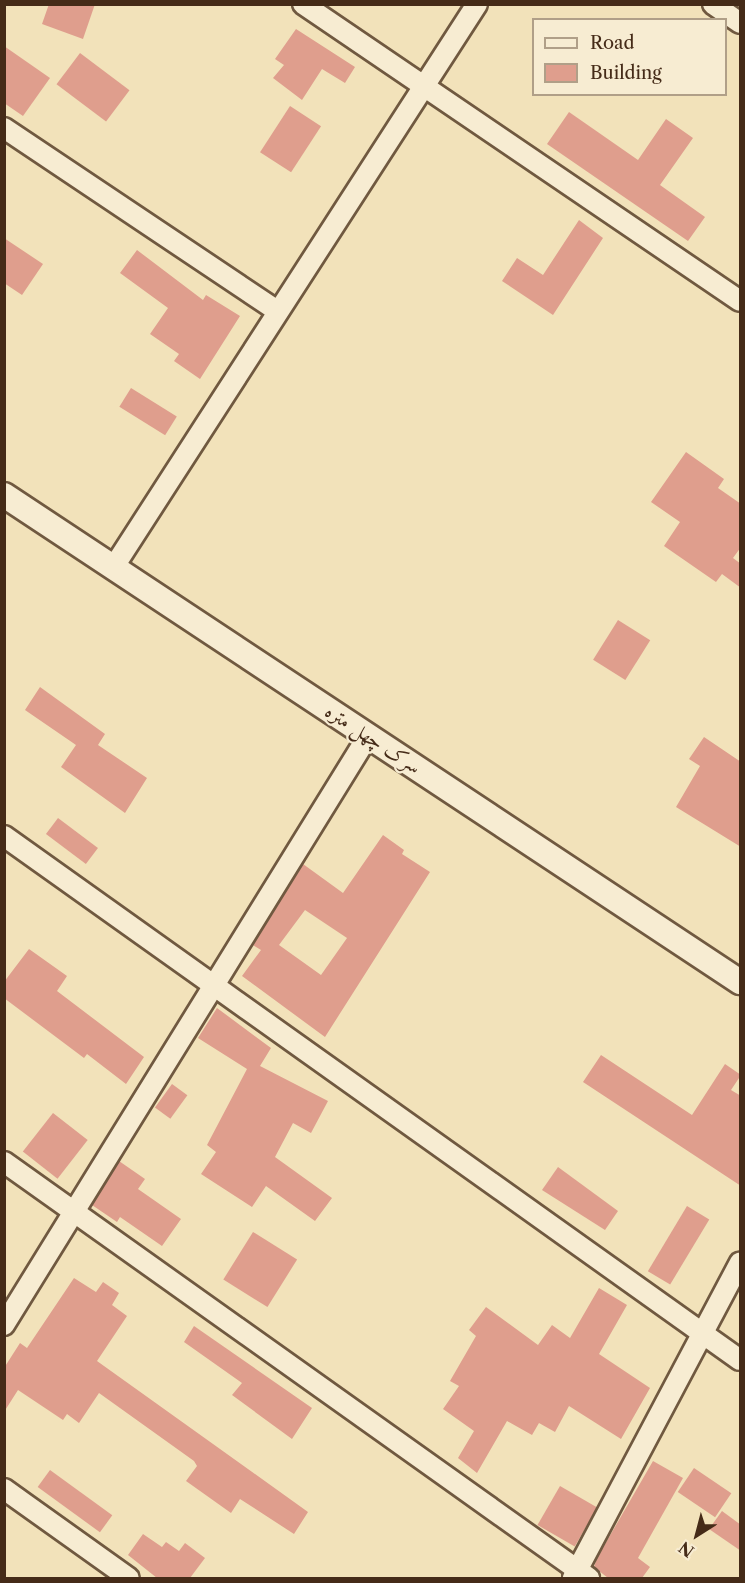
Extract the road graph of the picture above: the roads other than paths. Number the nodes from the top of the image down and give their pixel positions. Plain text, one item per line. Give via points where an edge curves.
1 (303, 4) edge
2 (477, 4) edge
3 (713, 4) edge
4 (741, 23) edge
5 (421, 86) junction
6 (4, 128) edge
7 (741, 301) edge
8 (277, 311) junction
9 (4, 495) edge
10 (113, 568) junction
11 (369, 736) junction
12 (4, 836) edge
13 (741, 982) edge
14 (214, 985) junction
15 (4, 1162) edge
16 (75, 1212) junction
17 (741, 1262) edge
18 (4, 1325) edge
19 (703, 1334) junction
20 (741, 1360) edge
21 (4, 1489) edge
22 (580, 1576) edge
23 (129, 1578) edge

1 - 5 street
2 - 5 street
3 - 4 street
5 - 7 street
5 - 8 street
6 - 8 street
8 - 10 street
9 - 10 street, سرک چهل متره
10 - 11 street, سرک چهل متره
11 - 13 street, سرک چهل متره
11 - 14 street
12 - 14 street
14 - 16 street
14 - 19 street
15 - 16 street
16 - 18 street
16 - 22 street
17 - 19 street
19 - 20 street
19 - 22 street
21 - 23 street

